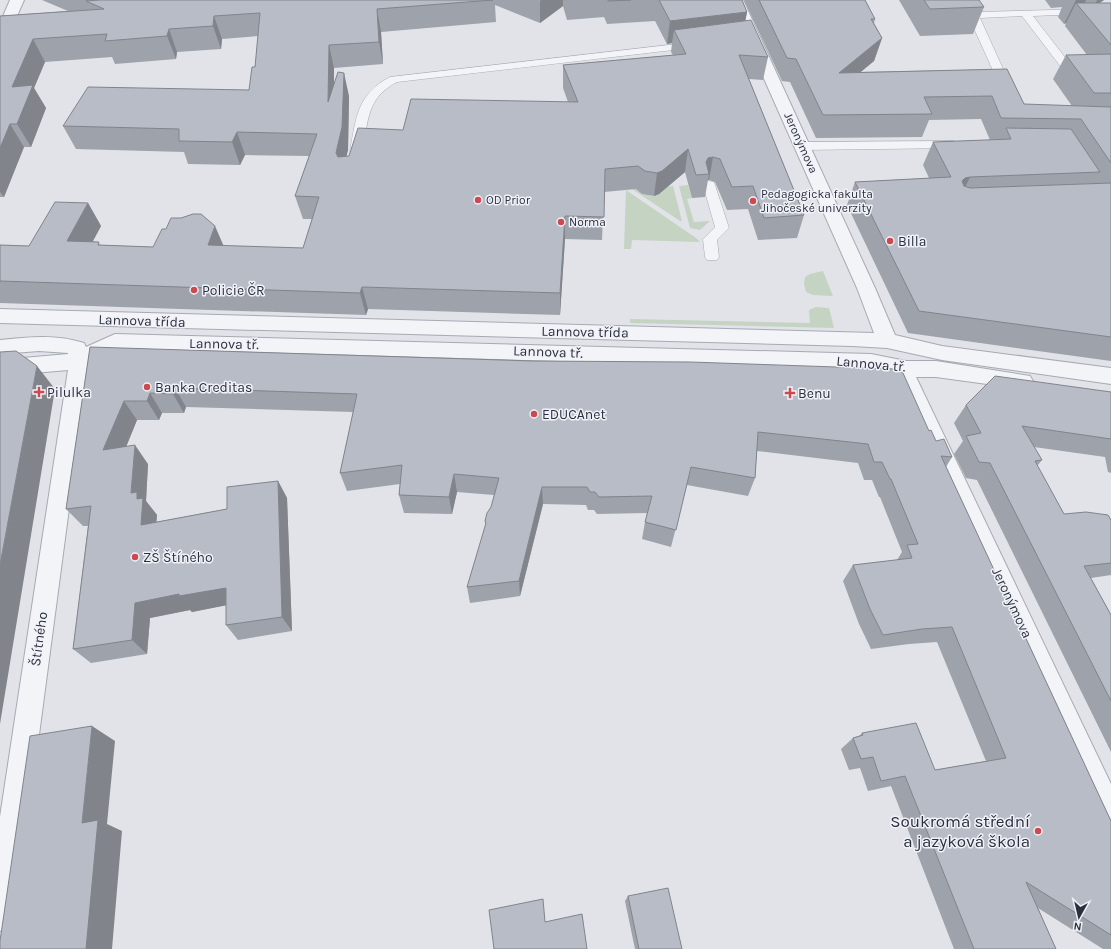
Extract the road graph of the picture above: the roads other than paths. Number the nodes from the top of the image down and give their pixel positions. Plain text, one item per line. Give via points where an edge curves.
1 (17, 0) edge
2 (736, 0) edge
3 (957, 1) edge
4 (971, 6) edge
5 (1096, 11) edge
6 (1026, 14) junction
7 (9, 24) edge
8 (0, 39) edge
9 (703, 44) edge
10 (1068, 69) edge
11 (1011, 100) edge
12 (964, 145) edge
13 (802, 146) junction
14 (352, 164) edge
15 (709, 185) edge
16 (712, 257) dead end
17 (0, 316) edge
18 (285, 319) junction
19 (886, 336) junction
20 (277, 345) junction
21 (0, 347) edge
22 (932, 363) junction
23 (78, 364) junction
24 (887, 365) junction
25 (0, 368) edge
26 (1111, 376) edge
27 (913, 391) junction
28 (1111, 394) edge
29 (1111, 815) edge
30 (0, 916) edge

1 - 7 street
2 - 13 street, Jeronýmova via 746,39
3 - 4 lane
4 - 6 lane
4 - 11 lane
5 - 6 lane
6 - 10 lane
7 - 8 street
9 - 14 lane via 394,79 384,83 368,99
12 - 13 lane
13 - 19 street, Jeronýmova
15 - 16 lane via 722,228 710,239
17 - 18 street, Lannova třída
18 - 19 street, Lannova třída
18 - 20 street
19 - 22 street, Lannova třída
20 - 23 street, Lannova tř. via 115,341 99,348
20 - 24 street, Lannova tř. via 847,361
21 - 23 street via 63,343 77,348
22 - 24 street, Lannova tř. via 906,369
22 - 26 street, Lannova tř.
22 - 27 street
22 - 28 street, Lannova tř.
23 - 25 street
23 - 30 street, Štítného
24 - 27 street via 900,370
27 - 29 street, Jeronýmova

